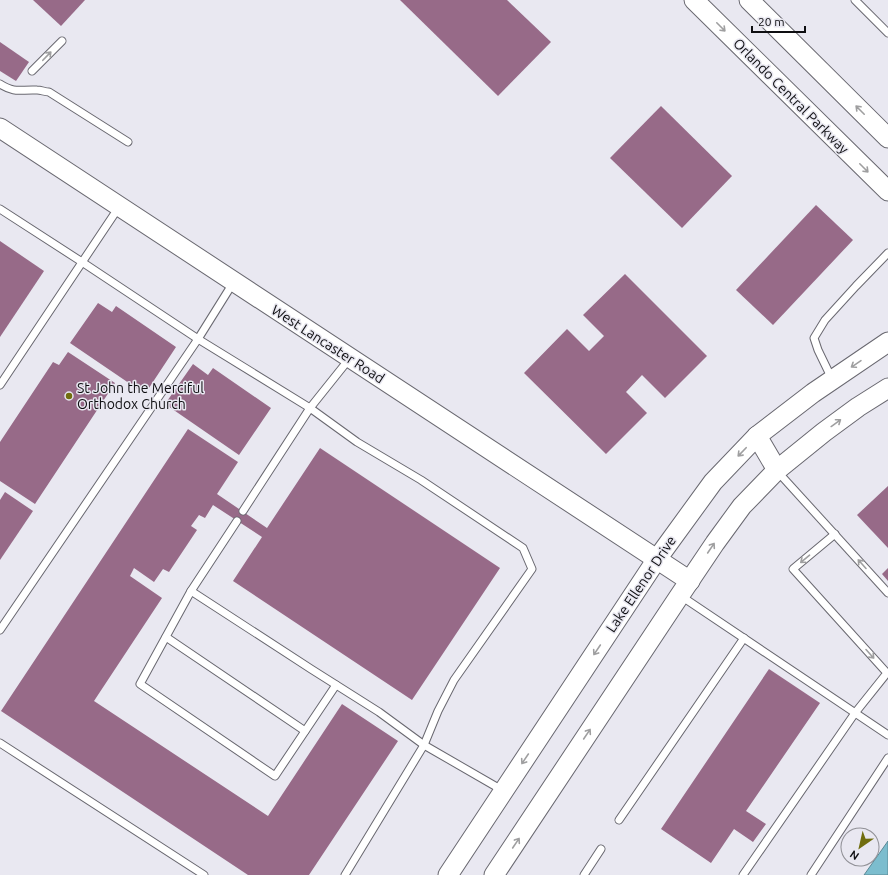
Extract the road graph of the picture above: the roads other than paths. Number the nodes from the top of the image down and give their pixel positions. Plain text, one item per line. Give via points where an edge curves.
1 (749, 0) edge
2 (855, 0) edge
3 (699, 2) edge
4 (888, 33) edge
5 (62, 41) dead end
6 (32, 71) dead end
7 (0, 84) edge
8 (0, 128) edge
9 (888, 138) edge
10 (128, 142) dead end
11 (888, 191) edge
12 (119, 207) junction
13 (0, 209) edge
14 (888, 253) edge
15 (82, 262) junction
16 (234, 282) junction
17 (198, 339) junction
18 (888, 342) edge
19 (350, 358) junction
20 (833, 380) junction
21 (0, 385) edge
22 (888, 388) edge
23 (310, 408) junction
24 (757, 436) junction
25 (777, 470) junction
26 (243, 511) dead end
27 (237, 520) dead end
28 (835, 534) junction
29 (657, 559) junction
30 (685, 588) junction
31 (191, 591) junction
32 (888, 593) edge
33 (0, 630) edge
34 (166, 637) junction
35 (744, 638) junction
36 (887, 672) edge
37 (336, 685) junction
38 (855, 713) junction
39 (305, 731) junction
40 (888, 735) edge
41 (0, 743) edge
42 (424, 745) junction
43 (888, 758) edge
44 (503, 791) junction
45 (619, 820) dead end
46 (600, 849) dead end
47 (204, 875) edge
48 (345, 875) edge
49 (448, 875) edge
50 (494, 875) edge
51 (584, 875) edge
52 (743, 875) edge
53 (811, 875) edge

9 -> 1 street
2 - 4 lane
3 -> 11 street, Orlando Central Parkway
6 -> 5 lane
7 - 10 lane via 9,90 20,88 49,92
8 - 12 street, West Lancaster Road
12 - 15 lane
12 - 16 street, West Lancaster Road
13 - 15 lane
14 - 20 lane via 825,320 814,338
15 - 17 lane
15 - 21 lane
16 - 17 lane
16 - 19 street, West Lancaster Road
17 - 23 lane
17 - 33 lane
18 -> 20 street, Lake Ellenor Drive
19 - 23 lane
19 - 29 street, West Lancaster Road
20 - 24 street, Lake Ellenor Drive
25 -> 22 street via 824,432
23 - 26 lane
23 - 42 lane via 357,442 421,480 523,548 532,569 454,680
24 - 25 street
24 -> 29 street, Lake Ellenor Drive via 714,482
25 - 28 lane
30 -> 25 street via 742,506
27 - 31 lane
32 -> 28 lane
28 -> 36 lane via 793,569
29 - 30 street, West Lancaster Road
29 -> 44 street, Lake Ellenor Drive
30 - 35 lane
50 -> 30 street
31 - 34 lane
31 - 37 lane
34 - 39 lane
34 - 39 lane via 140,684 275,776
35 - 38 lane
35 - 45 lane
36 - 38 lane
37 - 39 lane
37 - 42 lane
38 - 40 lane
38 - 52 lane
41 - 47 lane
42 - 44 lane
42 - 48 lane
43 - 53 lane
44 - 49 street, Lake Ellenor Drive
46 - 51 lane

